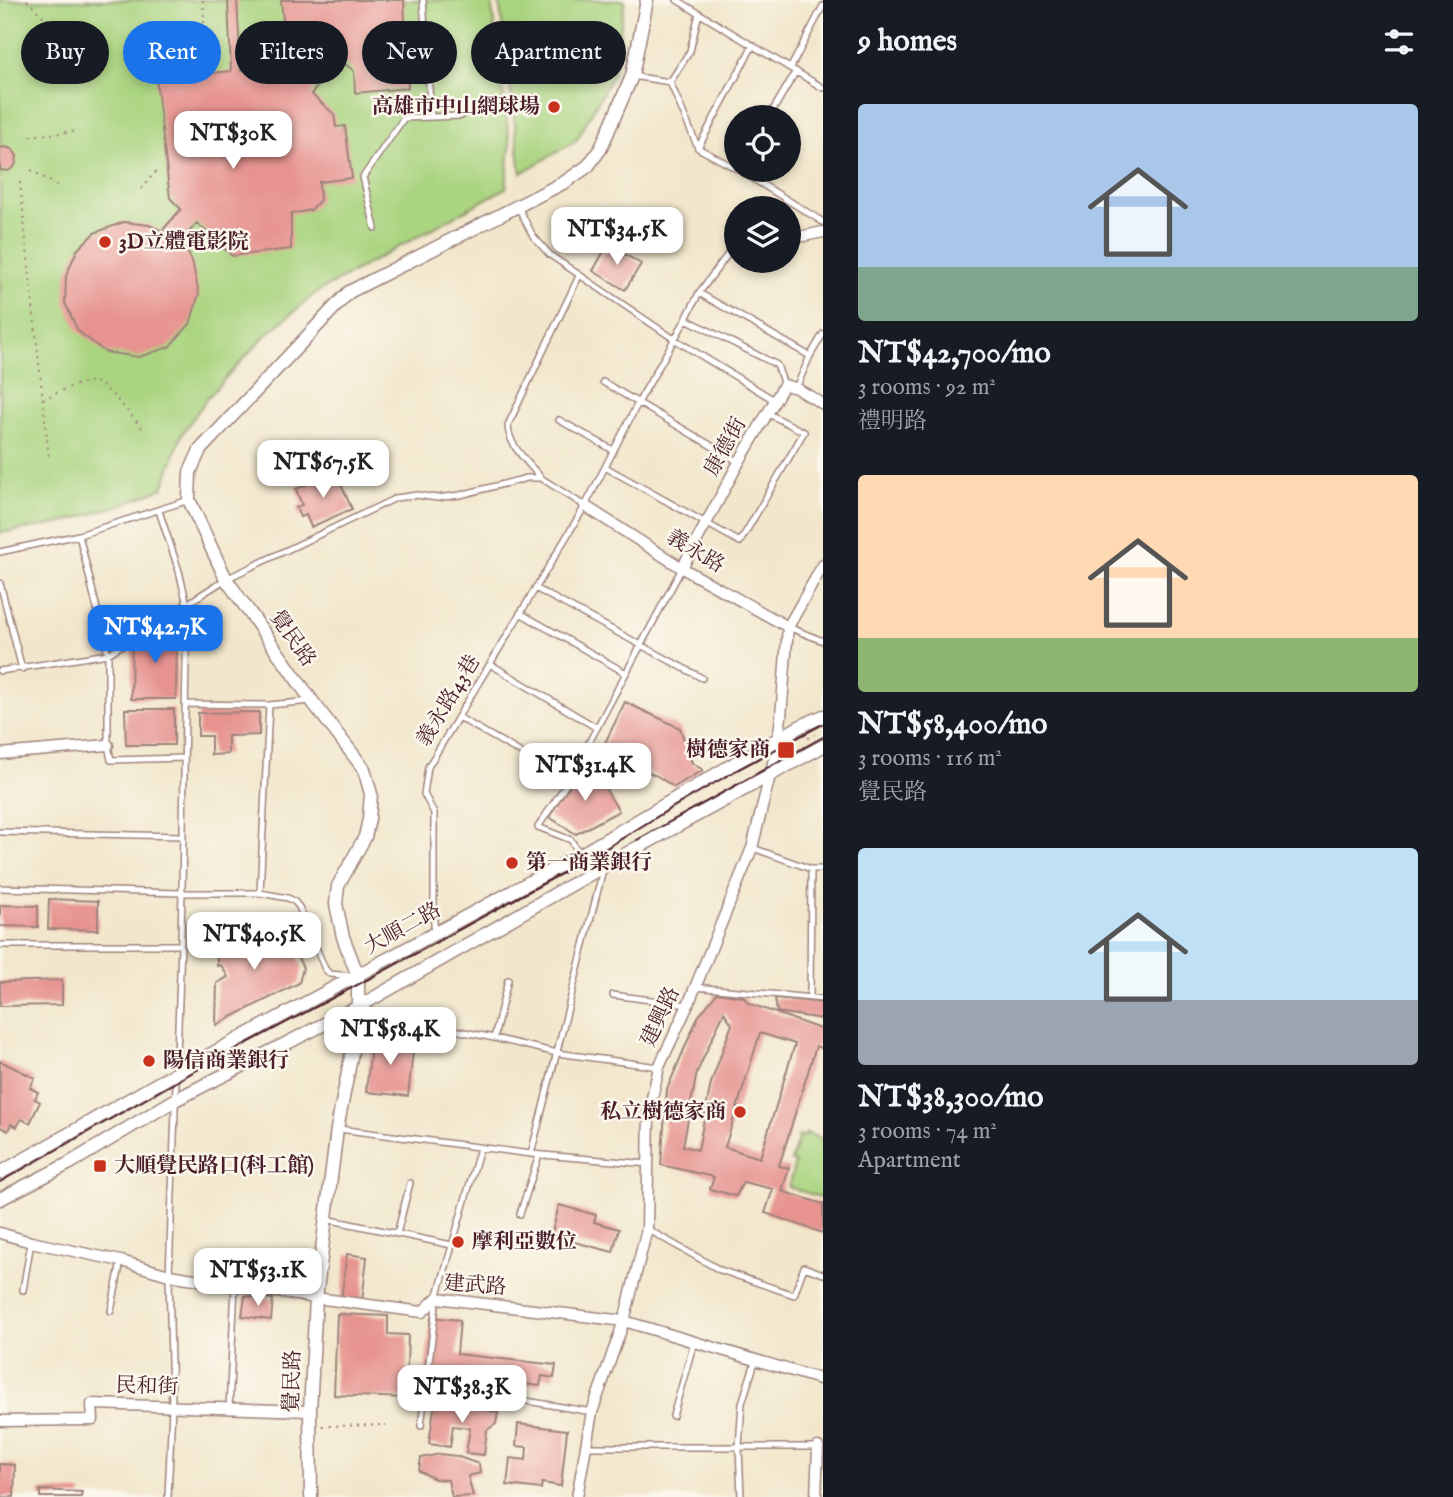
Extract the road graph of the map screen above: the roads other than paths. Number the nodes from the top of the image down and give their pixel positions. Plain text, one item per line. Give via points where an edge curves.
1 (423, 0) edge
2 (647, 0) edge
3 (677, 0) edge
4 (823, 6) edge
5 (699, 13) junction
6 (753, 45) junction
7 (793, 69) junction
8 (632, 76) junction
9 (670, 82) junction
10 (823, 88) edge
11 (775, 105) edge
12 (461, 116) dead end
13 (431, 117) junction
14 (698, 148) junction
15 (724, 162) edge
16 (759, 182) edge
17 (517, 205) junction
18 (823, 222) edge
19 (375, 228) dead end
20 (823, 232) edge
21 (801, 237) edge
22 (724, 262) edge
23 (579, 276) junction
24 (699, 293) junction
25 (686, 319) junction
26 (823, 334) edge
27 (674, 338) junction
28 (810, 356) junction
29 (603, 382) dead end
30 (790, 386) junction
31 (775, 400) junction
32 (638, 402) junction
33 (823, 404) edge
34 (767, 413) junction
35 (559, 420) dead end
36 (613, 450) junction
37 (739, 462) junction
38 (605, 467) junction
39 (541, 478) junction
40 (189, 500) junction
41 (585, 506) junction
42 (159, 511) junction
43 (706, 524) junction
44 (79, 535) junction
45 (0, 551) edge
46 (823, 565) edge
47 (682, 568) junction
48 (226, 579) junction
49 (0, 583) edge
50 (535, 588) junction
51 (187, 605) junction
52 (520, 613) junction
53 (789, 627) junction
54 (823, 641) edge
55 (641, 646) junction
56 (108, 654) junction
57 (490, 664) junction
58 (22, 669) junction
59 (0, 671) edge
60 (626, 673) junction
61 (702, 678) dead end
62 (312, 701) junction
63 (185, 704) junction
64 (270, 705) junction
65 (823, 716) edge
66 (458, 717) junction
67 (597, 728) junction
68 (779, 739) junction
69 (108, 745) junction
70 (823, 746) edge
71 (0, 754) edge
72 (184, 758) junction
73 (771, 774) junction
74 (569, 780) junction
75 (0, 832) edge
76 (182, 836) junction
77 (596, 846) junction
78 (752, 848) junction
79 (580, 855) junction
80 (604, 866) junction
81 (811, 869) junction
82 (823, 869) edge
83 (0, 888) edge
84 (181, 893) junction
85 (260, 893) junction
86 (433, 935) junction
87 (0, 945) edge
88 (181, 945) junction
89 (358, 976) junction
90 (508, 980) dead end
91 (695, 987) junction
92 (613, 995) dead end
93 (810, 998) junction
94 (823, 999) edge
95 (688, 1005) junction
96 (358, 1007) junction
97 (494, 1038) junction
98 (557, 1053) junction
99 (659, 1067) junction
100 (176, 1073) junction
101 (175, 1100) junction
102 (337, 1129) junction
103 (480, 1148) junction
104 (531, 1154) junction
105 (539, 1155) junction
106 (649, 1164) junction
107 (0, 1173) edge
108 (410, 1183) dead end
109 (0, 1199) edge
110 (520, 1213) dead end
111 (326, 1219) junction
112 (646, 1229) junction
113 (0, 1233) edge
114 (397, 1234) junction
115 (31, 1242) junction
116 (452, 1245) junction
117 (121, 1261) junction
118 (823, 1274) edge
119 (169, 1275) junction
120 (235, 1286) junction
121 (23, 1290) dead end
122 (316, 1298) junction
123 (437, 1298) junction
124 (111, 1311) dead end
125 (624, 1321) junction
126 (695, 1341) junction
127 (757, 1359) junction
128 (823, 1380) edge
129 (426, 1384) junction
130 (172, 1407) junction
131 (229, 1409) junction
132 (310, 1411) junction
133 (592, 1412) junction
134 (673, 1416) dead end
135 (0, 1421) edge
136 (421, 1426) dead end
137 (585, 1447) junction
138 (739, 1447) junction
139 (820, 1447) edge
140 (168, 1497) edge
141 (311, 1497) edge
142 (578, 1497) edge
143 (741, 1497) edge
144 (817, 1497) edge

1 - 13 lane
2 - 8 street
3 - 5 lane
4 - 7 lane
5 - 6 lane
5 - 9 lane via 690,51
6 - 7 lane
6 - 14 lane
7 - 10 lane
7 - 11 lane
8 - 9 lane
8 - 17 street via 601,148 588,166
9 - 14 lane
12 - 13 lane
13 - 19 lane via 404,118 363,177
14 - 15 lane
16 - 18 lane
17 - 23 lane via 533,236
17 - 40 street via 349,292 200,450 190,472
20 - 21 street
22 - 24 lane, 義永路43巷
23 - 27 lane
23 - 39 lane via 508,425 513,443
24 - 25 lane, 義永路43巷
24 - 28 lane
25 - 27 lane, 義永路43巷
25 - 30 lane via 777,365
26 - 28 lane
27 - 31 lane
27 - 32 lane, 義永路43巷
28 - 30 lane
29 - 32 lane
30 - 31 street, 康德街
30 - 33 street
31 - 34 street, 康德街
32 - 36 lane, 義永路43巷
32 - 37 lane
34 - 37 street, 康德街
34 - 43 lane via 804,432 740,542
35 - 36 lane
36 - 38 lane, 義永路43巷
37 - 43 street, 康德街
38 - 41 lane, 義永路43巷
38 - 43 lane
39 - 41 lane
39 - 48 lane via 460,495 396,498
40 - 42 lane
40 - 48 street, 覺民路
41 - 47 street, 義永路
41 - 50 lane, 義永路43巷
42 - 44 lane
42 - 51 lane
43 - 47 street, 康德街
44 - 45 lane
44 - 56 lane
46 - 53 street, 建興路
47 - 53 street, 義永路
47 - 55 lane
48 - 51 lane
48 - 62 street, 覺民路
49 - 58 lane
50 - 52 lane, 義永路43巷
50 - 55 lane
51 - 56 lane
51 - 63 lane
52 - 57 lane, 義永路43巷
52 - 60 lane
53 - 54 lane
53 - 68 street, 建興路
55 - 60 lane
55 - 61 lane
56 - 58 lane
56 - 69 lane
57 - 66 lane, 義永路43巷
57 - 67 lane
58 - 59 lane
60 - 67 lane
62 - 64 lane
62 - 89 street, 覺民路 via 364,769 371,794 365,837 338,886 336,904
63 - 64 lane
63 - 72 lane
64 - 85 lane
65 - 68 street, 大順二路
66 - 74 lane
66 - 86 lane, 義永路43巷 via 428,767 424,794 434,813
67 - 74 lane
68 - 73 street, 建興路
68 - 77 street, 大順二路
69 - 71 street
69 - 72 lane via 111,760
70 - 73 street
72 - 76 lane
73 - 78 street, 建興路
73 - 80 street
74 - 79 lane via 538,827 571,840
75 - 76 lane
76 - 84 lane
77 - 79 street, 大順二路
77 - 80 lane
78 - 81 lane
78 - 91 street, 建興路
79 - 86 street, 大順二路
80 - 96 street
80 - 98 lane
81 - 82 lane
81 - 93 lane
83 - 84 lane
84 - 85 lane
84 - 88 lane
85 - 89 lane via 288,898 299,906 330,974
86 - 89 street, 大順二路
87 - 88 lane
88 - 100 lane
89 - 96 street, 覺民路
89 - 100 street, 大順二路
90 - 97 lane
91 - 93 lane
91 - 95 street, 建興路
92 - 95 lane
93 - 94 lane
95 - 99 street, 建興路
96 - 97 lane
96 - 101 street
96 - 102 street, 覺民路
97 - 98 lane
98 - 99 lane
98 - 104 lane
99 - 106 street, 建興路 via 649,1111
100 - 101 lane
100 - 107 street, 大順二路
101 - 109 street
101 - 119 lane
102 - 103 lane
102 - 111 street, 覺民路
103 - 104 lane
103 - 116 lane
104 - 105 lane
105 - 106 lane
105 - 110 lane
106 - 112 street, 建興路
108 - 114 lane
111 - 114 lane
111 - 122 street, 覺民路
112 - 118 lane via 720,1270 794,1295 804,1267
112 - 125 street, 建興路
113 - 115 street, 建武路
114 - 116 lane
115 - 117 street, 建武路
115 - 121 lane
116 - 123 lane
117 - 119 street, 建武路
117 - 124 lane
119 - 120 street, 建武路
119 - 130 lane
120 - 122 street, 建武路
120 - 131 lane
122 - 123 street, 建武路 via 422,1312
122 - 132 street, 覺民路
123 - 125 street, 建武路
123 - 129 lane
125 - 126 street, 建武路
125 - 133 street, 建興路
126 - 127 street, 建武路
126 - 134 lane
127 - 128 street, 建武路
127 - 138 lane via 742,1403
129 - 133 lane
129 - 136 lane
130 - 131 street, 民和街
130 - 135 street, 民和街 via 92,1404 93,1420
130 - 140 lane
131 - 132 street, 民和街
132 - 141 street, 覺民路
133 - 137 street, 建興路
137 - 138 lane
137 - 142 street, 建興路
138 - 139 lane
138 - 143 lane
139 - 144 street

